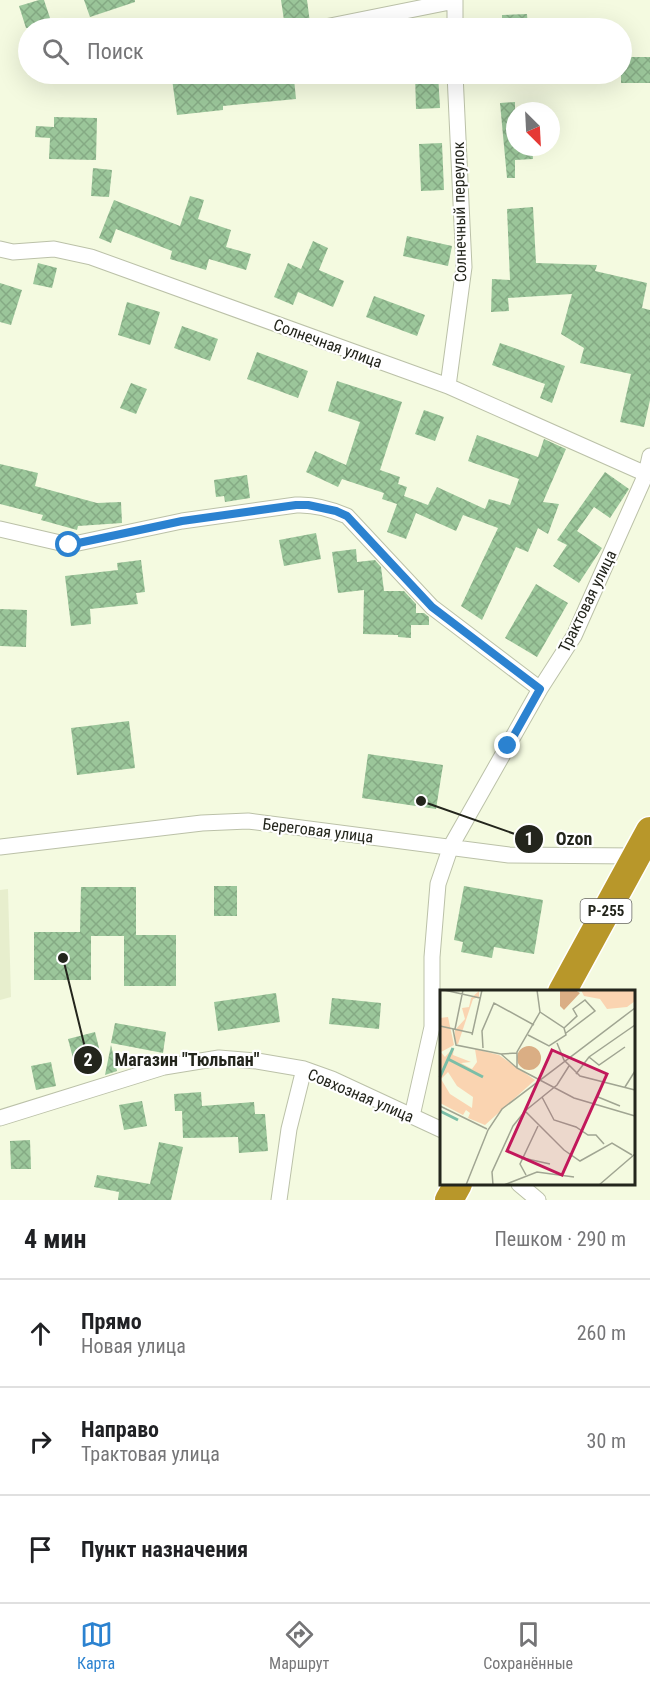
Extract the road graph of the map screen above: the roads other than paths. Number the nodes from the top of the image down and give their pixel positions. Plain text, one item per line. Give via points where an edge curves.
1 (455, 1) edge
2 (370, 18) edge
3 (455, 18) edge
4 (455, 84) edge
5 (0, 249) edge
6 (448, 386) junction
7 (650, 456) edge
8 (646, 474) junction
9 (0, 529) edge
10 (540, 689) junction
11 (650, 831) edge
12 (451, 846) junction
13 (0, 847) edge
14 (636, 856) junction
15 (563, 990) edge
16 (304, 1069) junction
17 (412, 1116) junction
18 (0, 1118) edge
19 (440, 1130) edge
20 (457, 1185) edge
21 (520, 1185) edge
22 (279, 1200) edge
23 (449, 1200) edge
24 (538, 1200) edge

1 - 2 street
1 - 3 street
4 - 6 street, Солнечный переулок via 464,267
5 - 6 street, Солнечная улица via 54,249 91,257
6 - 8 street, Солнечная улица
7 - 8 street, Трактовая улица
8 - 10 street, Трактовая улица via 574,636
9 - 10 street via 69,545 182,521 296,505 336,511 347,516 432,607
10 - 12 street, Трактовая улица
11 - 14 highway, Р-255
12 - 13 street, Береговая улица via 240,821
12 - 14 street, Береговая улица via 509,855
12 - 17 street, Трактовая улица via 438,884 432,1027
14 - 15 highway, Р-255
16 - 17 street, Совхозная улица
16 - 18 street, Совхозная улица via 219,1058 164,1067
16 - 22 street via 289,1129
17 - 19 street, Совхозная улица
20 - 23 highway
21 - 24 street

